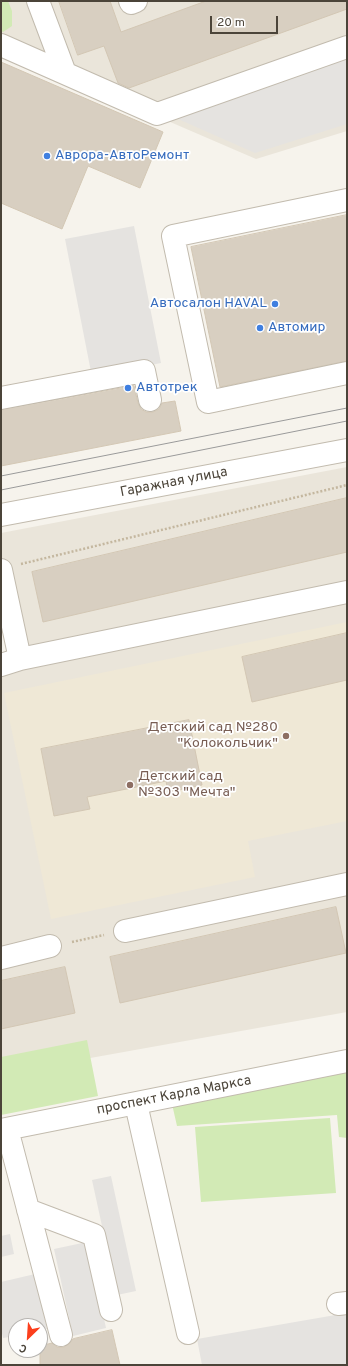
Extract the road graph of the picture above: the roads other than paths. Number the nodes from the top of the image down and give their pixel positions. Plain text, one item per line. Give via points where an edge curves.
1 (38, 1) edge
2 (130, 1) edge
3 (136, 1) edge
4 (1, 45) edge
5 (347, 47) edge
6 (64, 73) junction
7 (347, 200) edge
8 (347, 373) edge
9 (1, 398) edge
10 (150, 400) dead end
11 (347, 450) edge
12 (1, 515) edge
13 (10, 567) edge
14 (347, 592) edge
15 (10, 662) edge
16 (347, 884) edge
17 (125, 931) dead end
18 (59, 945) road end
19 (1, 958) edge
20 (347, 1061) edge
21 (136, 1104) junction
22 (4, 1129) edge
23 (28, 1210) junction
24 (111, 1310) dead end
25 (188, 1334) dead end
26 (61, 1335) dead end

1 - 6 street
2 - 3 street
4 - 6 street
5 - 6 street via 157,114
7 - 8 street via 173,236 208,402
9 - 10 street via 144,371
11 - 12 street, Гаражная улица
13 - 15 street
14 - 15 street
16 - 17 street
18 - 19 street
20 - 21 street, проспект Карла Маркса
21 - 22 street, проспект Карла Маркса
21 - 25 street
22 - 23 street
23 - 24 street via 94,1235
23 - 26 street

